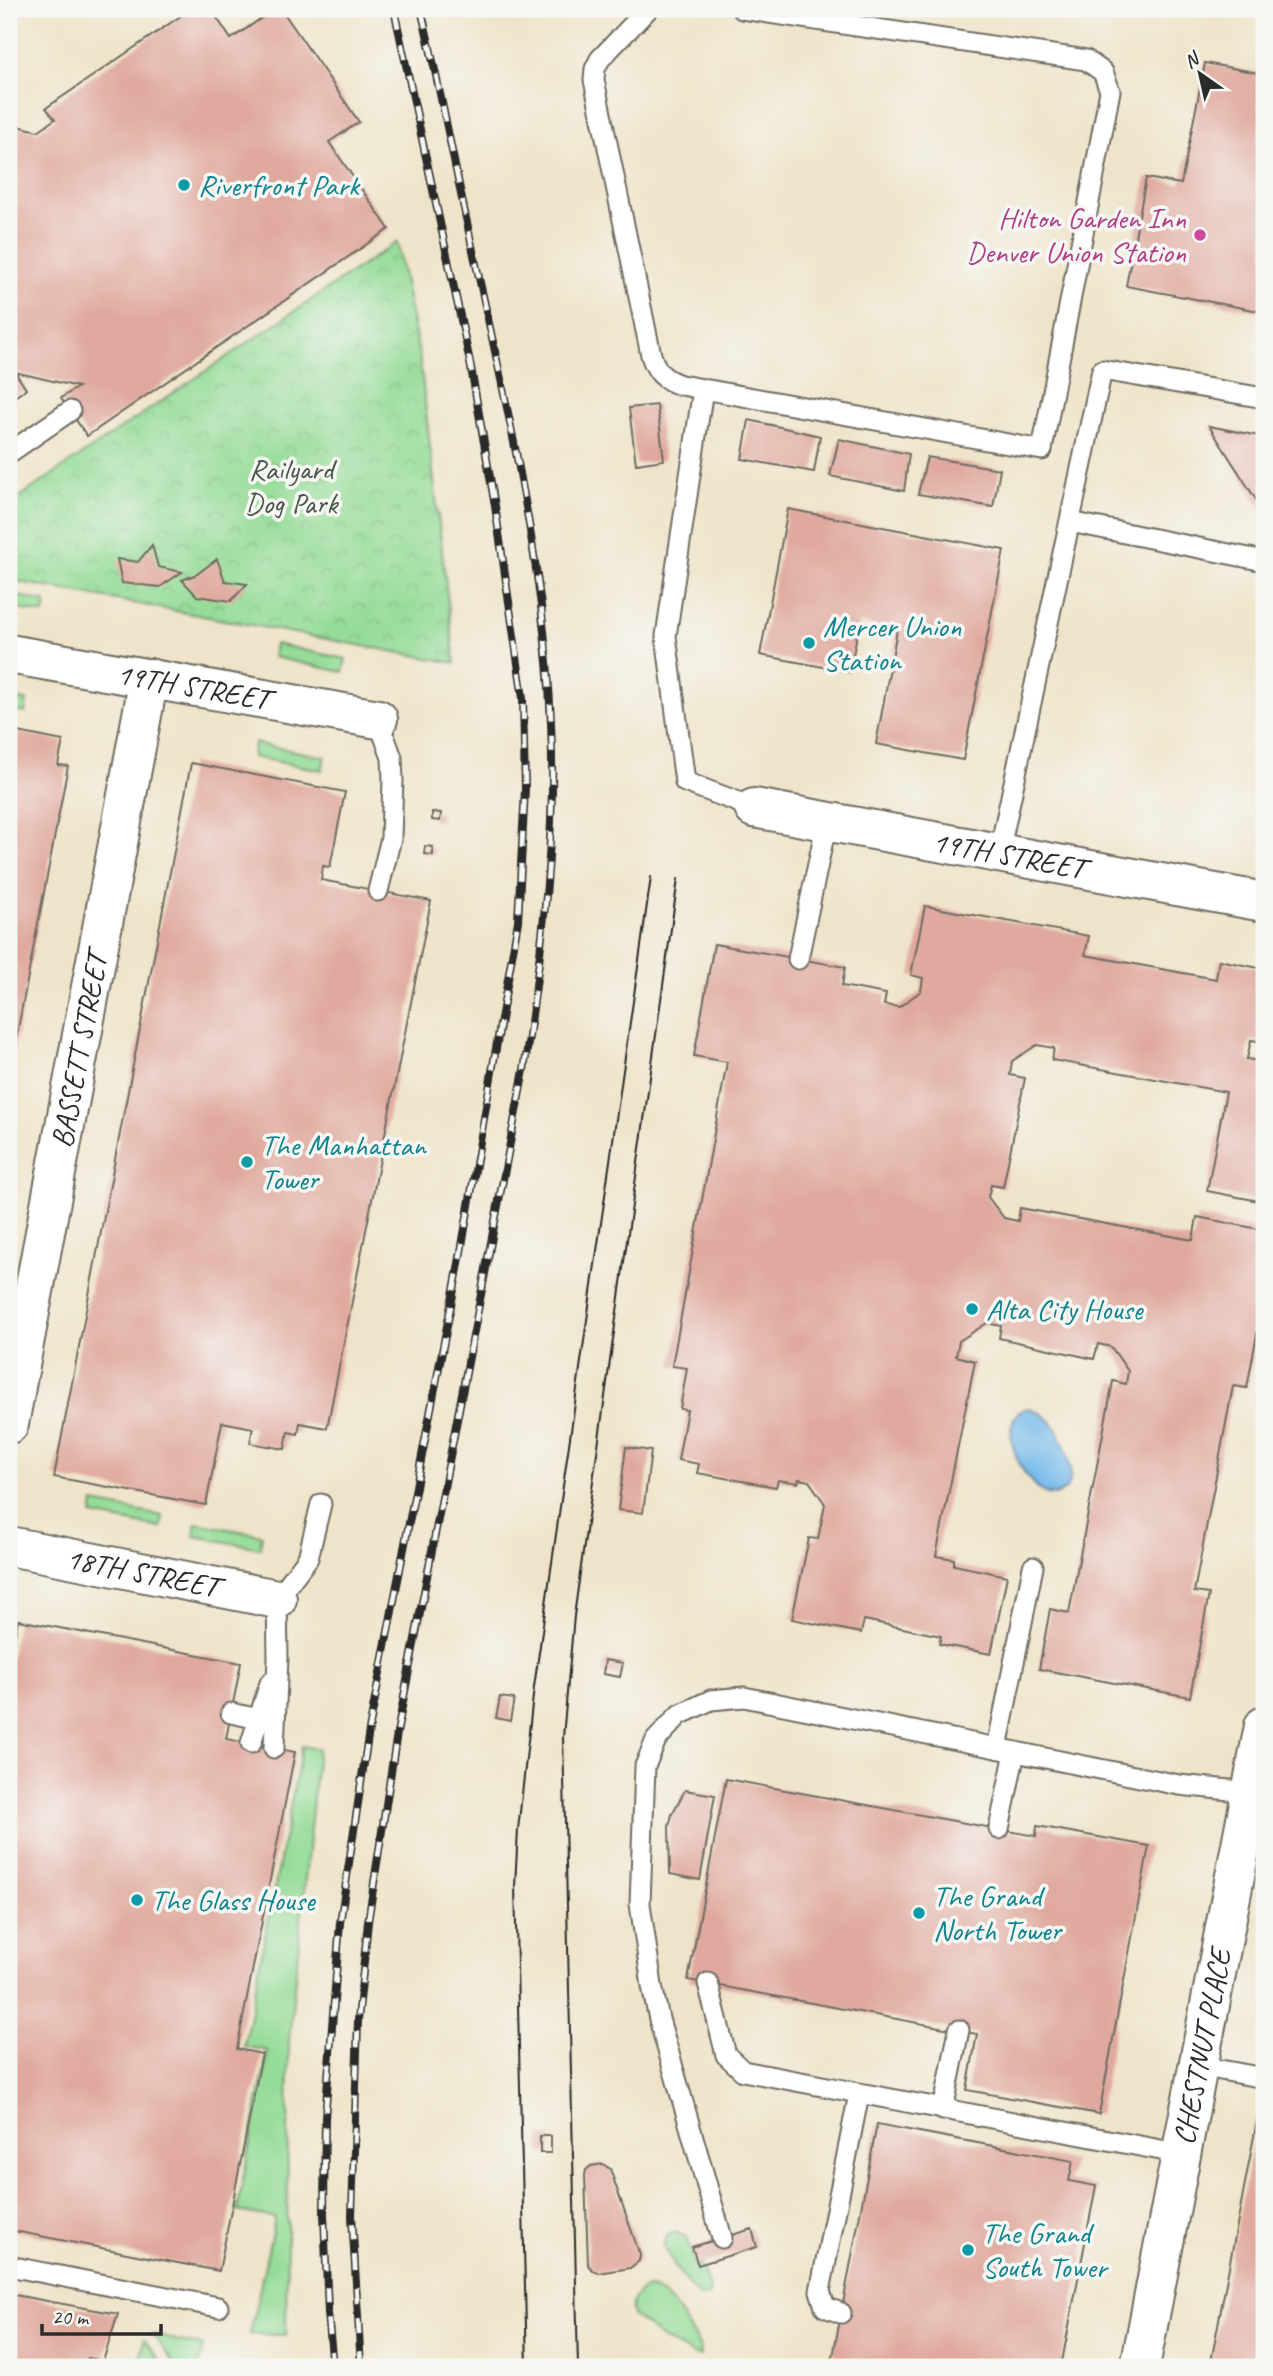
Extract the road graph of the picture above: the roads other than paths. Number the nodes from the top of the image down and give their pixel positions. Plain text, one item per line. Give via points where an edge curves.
1 (648, 9) edge
2 (742, 9) edge
3 (703, 389) junction
4 (1264, 398) edge
5 (70, 411) dead end
6 (9, 453) edge
7 (1070, 522) junction
8 (1264, 561) edge
9 (9, 654) edge
10 (149, 678) junction
11 (378, 719) joint
12 (754, 808) joint
13 (827, 821) junction
14 (999, 853) junction
15 (378, 891) dead end
16 (1264, 902) edge
17 (798, 958) dead end
18 (9, 1424) edge
19 (321, 1504) dead end
20 (9, 1546) edge
21 (1033, 1567) dead end
22 (278, 1599) junction
23 (278, 1658) junction
24 (231, 1713) dead end
25 (259, 1719) junction
26 (1264, 1726) edge
27 (251, 1744) dead end
28 (274, 1748) dead end
29 (1006, 1750) junction
30 (1257, 1793) edge
31 (999, 1829) dead end
32 (708, 1983) dead end
33 (959, 2030) dead end
34 (1199, 2066) junction
35 (1264, 2078) edge
36 (859, 2094) junction
37 (943, 2110) junction
38 (1182, 2154) junction
39 (722, 2238) dead end
40 (9, 2266) edge
41 (218, 2307) dead end
42 (841, 2313) dead end
43 (1140, 2367) edge

1 - 3 lane via 600,59 594,80 654,366 670,382
2 - 3 lane via 1086,60 1103,72 1110,91 1042,450
3 - 12 lane via 666,636 685,782
4 - 7 lane via 1102,370
5 - 6 lane
7 - 8 lane
7 - 14 lane
9 - 10 street, 19TH STREET
10 - 11 street, 19TH STREET
10 - 18 street, BASSETT STREET
11 - 15 lane via 392,758 393,779 391,838
12 - 13 street, 19TH STREET
13 - 14 street, 19TH STREET
13 - 17 lane
14 - 16 street, 19TH STREET
19 - 22 lane via 308,1558
20 - 22 street, 18TH STREET
21 - 29 lane
22 - 23 lane
23 - 25 lane
23 - 28 lane
24 - 25 lane
25 - 27 lane
26 - 30 street, CHESTNUT PLACE
29 - 30 lane via 1179,1785
29 - 31 lane
29 - 39 lane via 744,1697 694,1706 656,1740 643,1779 640,1904 659,2020
30 - 34 street, CHESTNUT PLACE
32 - 36 lane via 722,2044 733,2064 756,2075
33 - 37 lane
34 - 35 lane
34 - 38 street, CHESTNUT PLACE
36 - 37 lane
36 - 42 lane via 820,2291 825,2307
37 - 38 lane
38 - 43 street, CHESTNUT PLACE
40 - 41 lane

